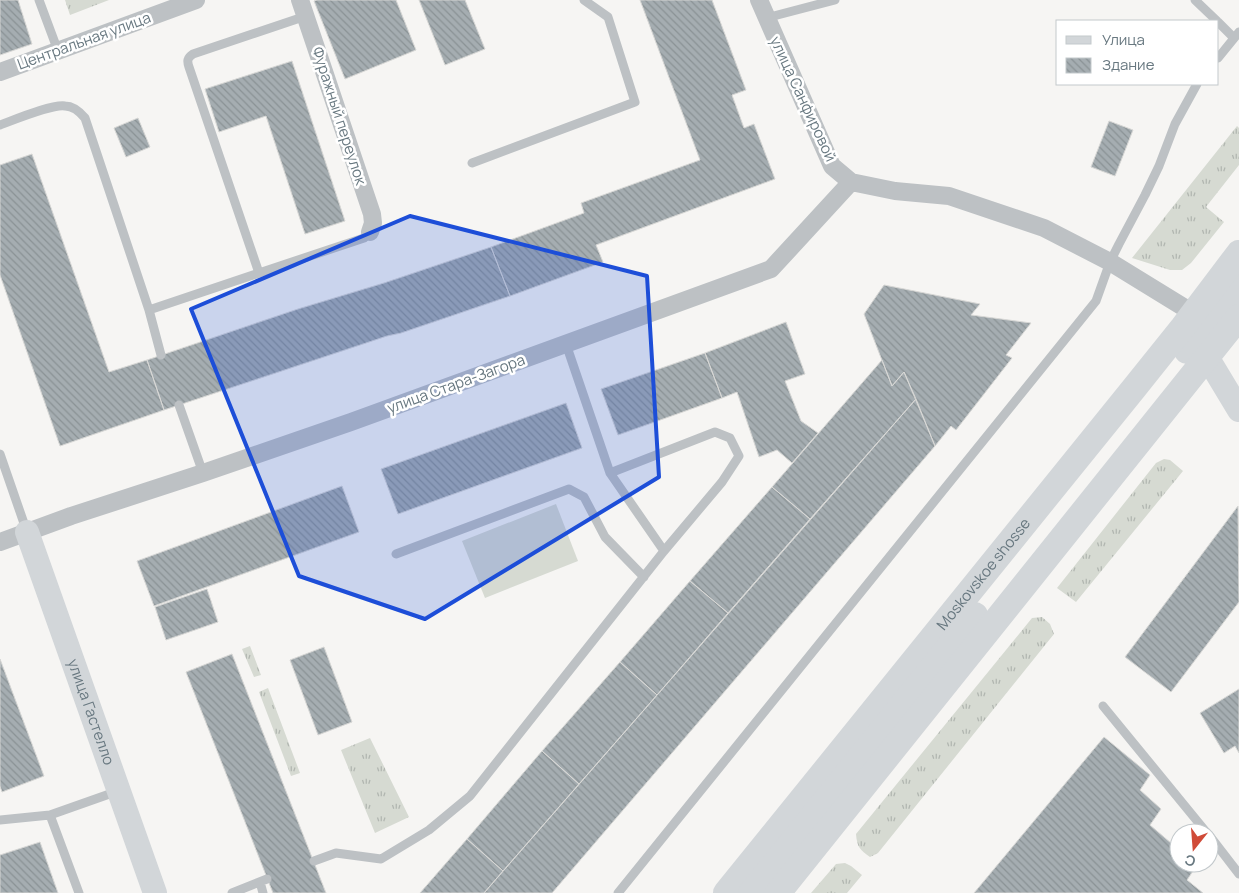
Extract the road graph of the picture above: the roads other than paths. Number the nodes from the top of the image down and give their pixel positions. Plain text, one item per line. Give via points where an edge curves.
1 (39, 0) edge
2 (196, 0) edge
3 (584, 0) edge
4 (759, 0) edge
5 (835, 0) edge
6 (1195, 0) edge
7 (303, 8) edge
8 (766, 18) junction
9 (1215, 20) edge
10 (1219, 23) edge
11 (1237, 35) edge
12 (58, 51) junction
13 (1219, 57) edge
14 (0, 72) edge
15 (1196, 85) edge
16 (0, 124) edge
17 (472, 163) dead end
18 (851, 182) junction
19 (370, 232) joint
20 (1239, 253) edge
21 (1110, 262) junction
22 (259, 273) junction
23 (1239, 285) edge
24 (149, 310) junction
25 (1194, 313) junction
26 (1239, 317) edge
27 (566, 344) junction
28 (1202, 349) junction
29 (161, 355) dead end
30 (179, 405) dead end
31 (1239, 410) edge
32 (0, 454) edge
33 (203, 473) junction
34 (610, 473) junction
35 (27, 532) junction
36 (0, 542) edge
37 (664, 551) junction
38 (396, 554) dead end
39 (644, 576) junction
40 (1103, 706) dead end
41 (118, 790) junction
42 (50, 815) junction
43 (0, 820) edge
44 (1199, 823) edge
45 (1219, 848) edge
46 (314, 861) dead end
47 (1239, 874) edge
48 (79, 893) edge
49 (155, 893) edge
50 (232, 893) edge
51 (263, 893) edge
52 (618, 893) edge
53 (726, 893) edge
54 (751, 893) edge
55 (778, 893) edge

1 - 12 lane
2 - 12 street, Центральная улица
3 - 17 lane via 608,17 635,102
4 - 8 street, улица Санфировой
5 - 8 lane
6 - 9 lane
7 - 19 street, Фуражный переулок via 372,214
7 - 22 lane via 193,54 187,62
8 - 18 street, улица Санфировой via 832,166
10 - 11 lane
11 - 13 lane
12 - 14 street, Центральная улица
15 - 21 lane
16 - 24 lane via 65,106 77,110 85,118
18 - 21 street, улица Санфировой via 895,191 949,196 1044,228
18 - 27 street, улица Стара-Загора via 772,269
19 - 22 lane via 364,238
20 - 25 main road, Moskovskoe shosse
21 - 25 street, улица Санфировой
21 - 52 lane via 1096,301
22 - 24 lane
23 - 28 main road, Moskovskoe shosse
24 - 29 lane
25 - 53 main road, Moskovskoe shosse
26 - 28 main road, Moskovskoe shosse
27 - 33 street, улица Стара-Загора
27 - 34 lane
28 - 31 street
28 - 54 main road, Moskovskoe shosse
28 - 55 main road, Moskovskoe shosse
30 - 33 lane
32 - 35 lane
33 - 35 street, улица Стара-Загора
34 - 37 lane
34 - 37 lane via 715,432 730,438 739,456 722,482
35 - 36 street, улица Стара-Загора
35 - 41 street, улица Гастелло
37 - 39 lane
38 - 39 lane via 569,489 584,497 605,537
39 - 46 lane via 470,796 429,830 381,860 336,853
40 - 44 lane
41 - 42 lane
41 - 49 street, улица Гастелло
42 - 43 lane
42 - 48 lane
45 - 47 lane
50 - 51 lane via 263,881

